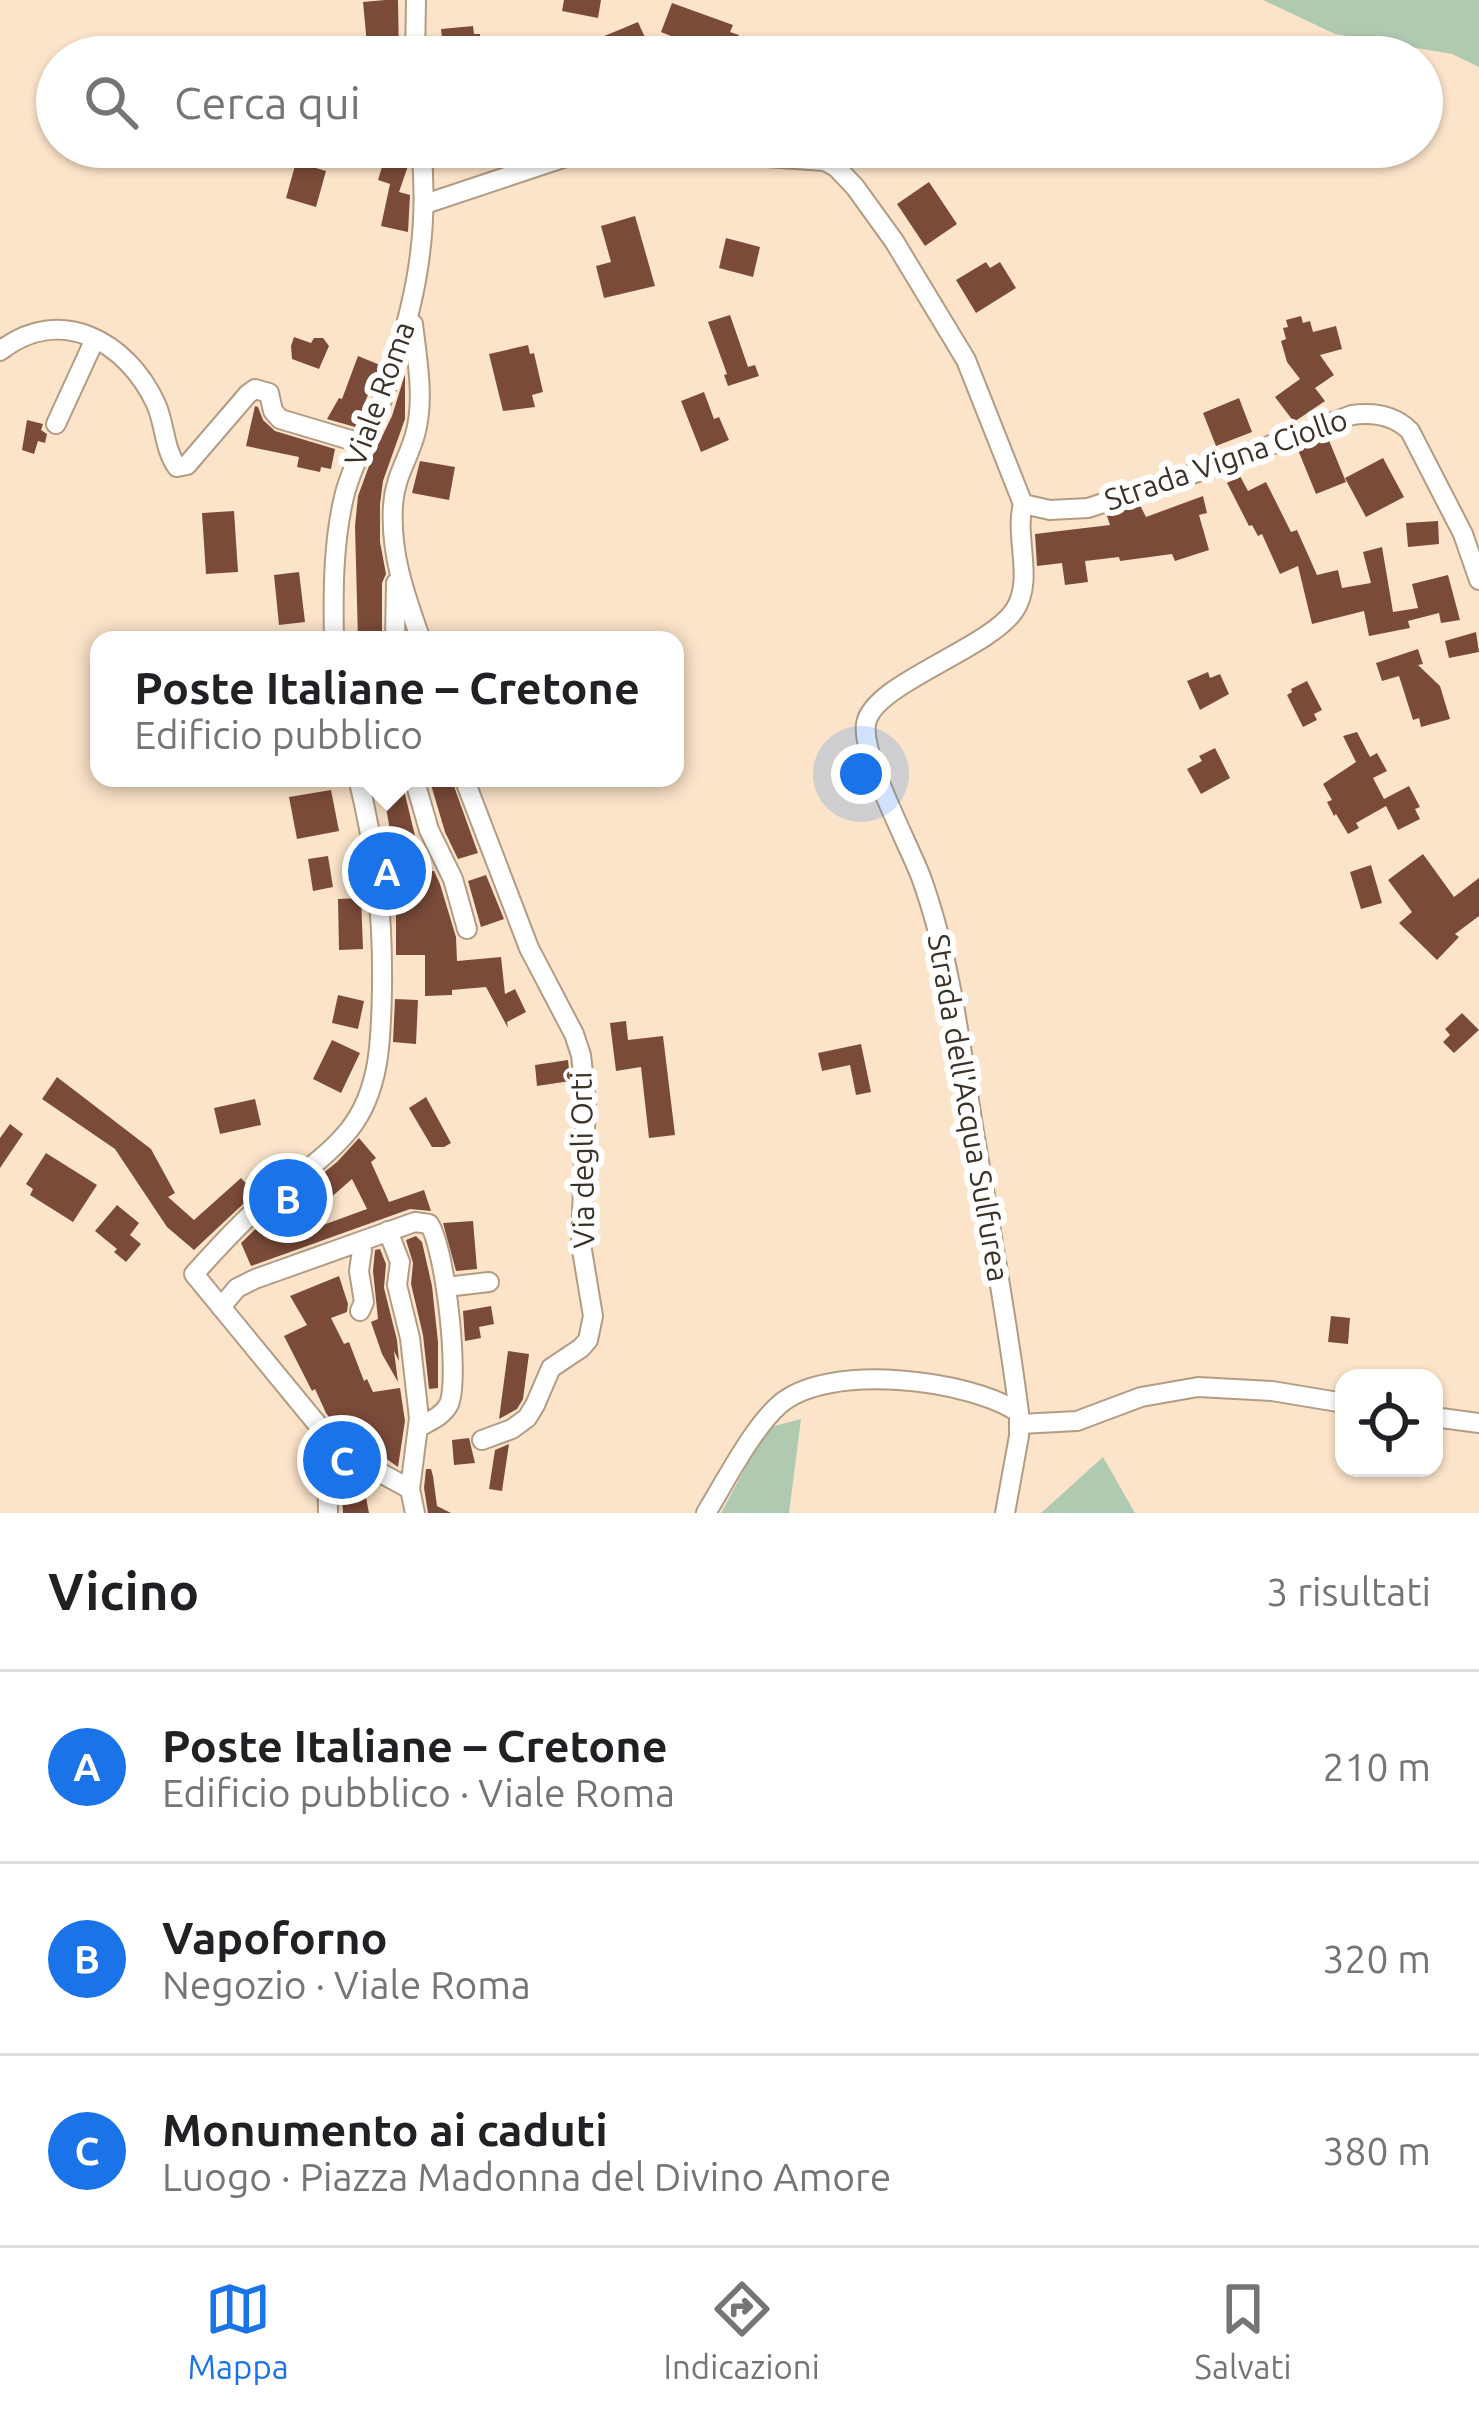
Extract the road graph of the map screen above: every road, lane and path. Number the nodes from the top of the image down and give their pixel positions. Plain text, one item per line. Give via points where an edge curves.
1 (416, 0) edge
2 (416, 36) edge
3 (422, 168) edge
4 (533, 168) edge
5 (837, 168) edge
6 (425, 204) junction
7 (411, 311) junction
8 (95, 339) junction
9 (0, 351) edge
10 (56, 424) dead end
11 (364, 444) junction
12 (1023, 504) junction
13 (397, 566) junction
14 (1479, 580) edge
15 (334, 631) edge
16 (395, 631) edge
17 (418, 631) edge
18 (360, 787) edge
19 (417, 787) edge
20 (467, 787) edge
21 (467, 929) dead end
22 (388, 1231) junction
23 (362, 1250) dead end
24 (489, 1282) dead end
25 (446, 1287) junction
26 (221, 1307) junction
27 (360, 1311) dead end
28 (1335, 1402) edge
29 (1443, 1418) edge
30 (1019, 1419) junction
31 (1479, 1423) edge
32 (419, 1427) junction
33 (327, 1436) junction
34 (482, 1440) dead end
35 (410, 1490) junction
36 (328, 1513) edge
37 (416, 1513) edge
38 (706, 1513) edge
39 (1005, 1513) edge

1 - 2 street
3 - 6 street, Viale Roma
4 - 6 street
5 - 12 street via 894,241 966,360
6 - 7 street, Viale Roma
7 - 11 street, Viale Roma
7 - 13 street via 419,403 394,498
8 - 9 street via 38,330
8 - 10 street
8 - 11 street via 141,379 177,467 255,389 269,393 280,419
11 - 15 street, Viale Roma via 340,518
12 - 14 street, Strada Vigna Ciollo via 1088,508 1348,416 1378,415 1410,431
12 - 30 street, Strada dell'Acqua Sulfurea via 1017,606 991,633 889,694 865,728 947,970
13 - 16 street
13 - 17 street
18 - 26 street via 383,929 372,1087 339,1141 194,1274
19 - 21 street
20 - 34 street, Via degli Orti via 529,948 581,1054 581,1244 593,1323 586,1343 551,1368 527,1418
22 - 25 street via 429,1224
22 - 26 street via 243,1285
22 - 32 street via 400,1262
23 - 27 street
24 - 25 street
25 - 32 street via 451,1398
26 - 33 street
28 - 30 street via 1198,1388 1141,1397 1077,1421
29 - 31 street
30 - 38 street via 989,1397 929,1383 808,1389 768,1417
30 - 39 street, Strada dell'Acqua Sulfurea
32 - 35 street
33 - 35 street
33 - 36 street
35 - 37 street

